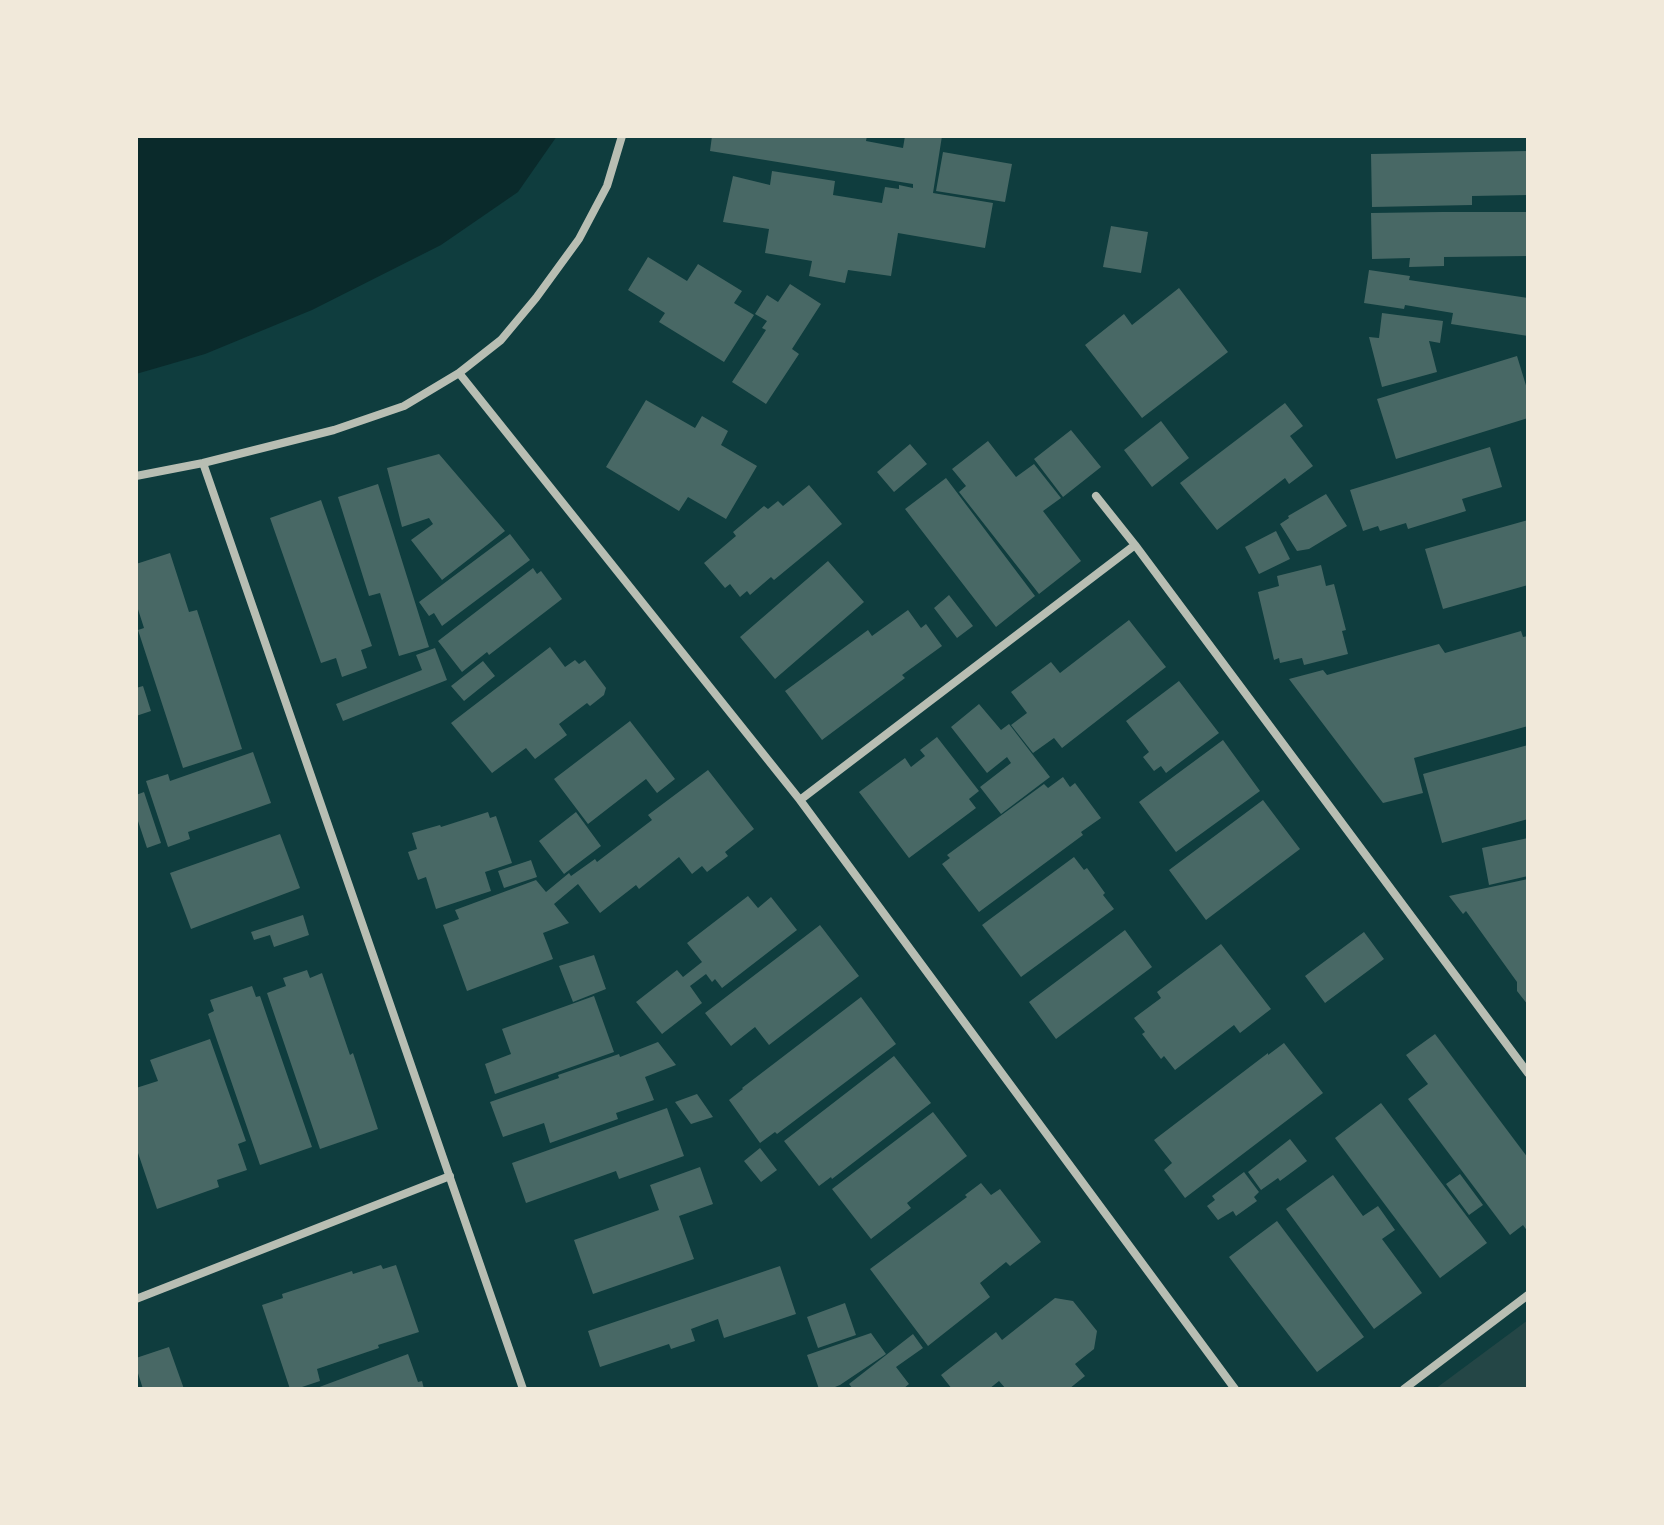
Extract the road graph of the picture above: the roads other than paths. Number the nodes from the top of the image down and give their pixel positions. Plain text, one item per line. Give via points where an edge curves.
1 (622, 136) edge
2 (459, 373) junction
3 (203, 463) junction
4 (136, 476) edge
5 (1096, 496) dead end
6 (1135, 545) junction
7 (800, 800) junction
8 (1528, 1073) edge
9 (450, 1176) junction
10 (1528, 1295) edge
11 (136, 1299) edge
12 (523, 1389) edge
13 (1235, 1389) edge
14 (1404, 1389) edge

1 - 2 street via 607,186 579,239 501,340
2 - 3 street via 404,406
2 - 7 street
3 - 4 street
3 - 9 street
5 - 6 street
6 - 7 street
6 - 8 street
7 - 13 street
9 - 11 street
9 - 12 street
10 - 14 street

